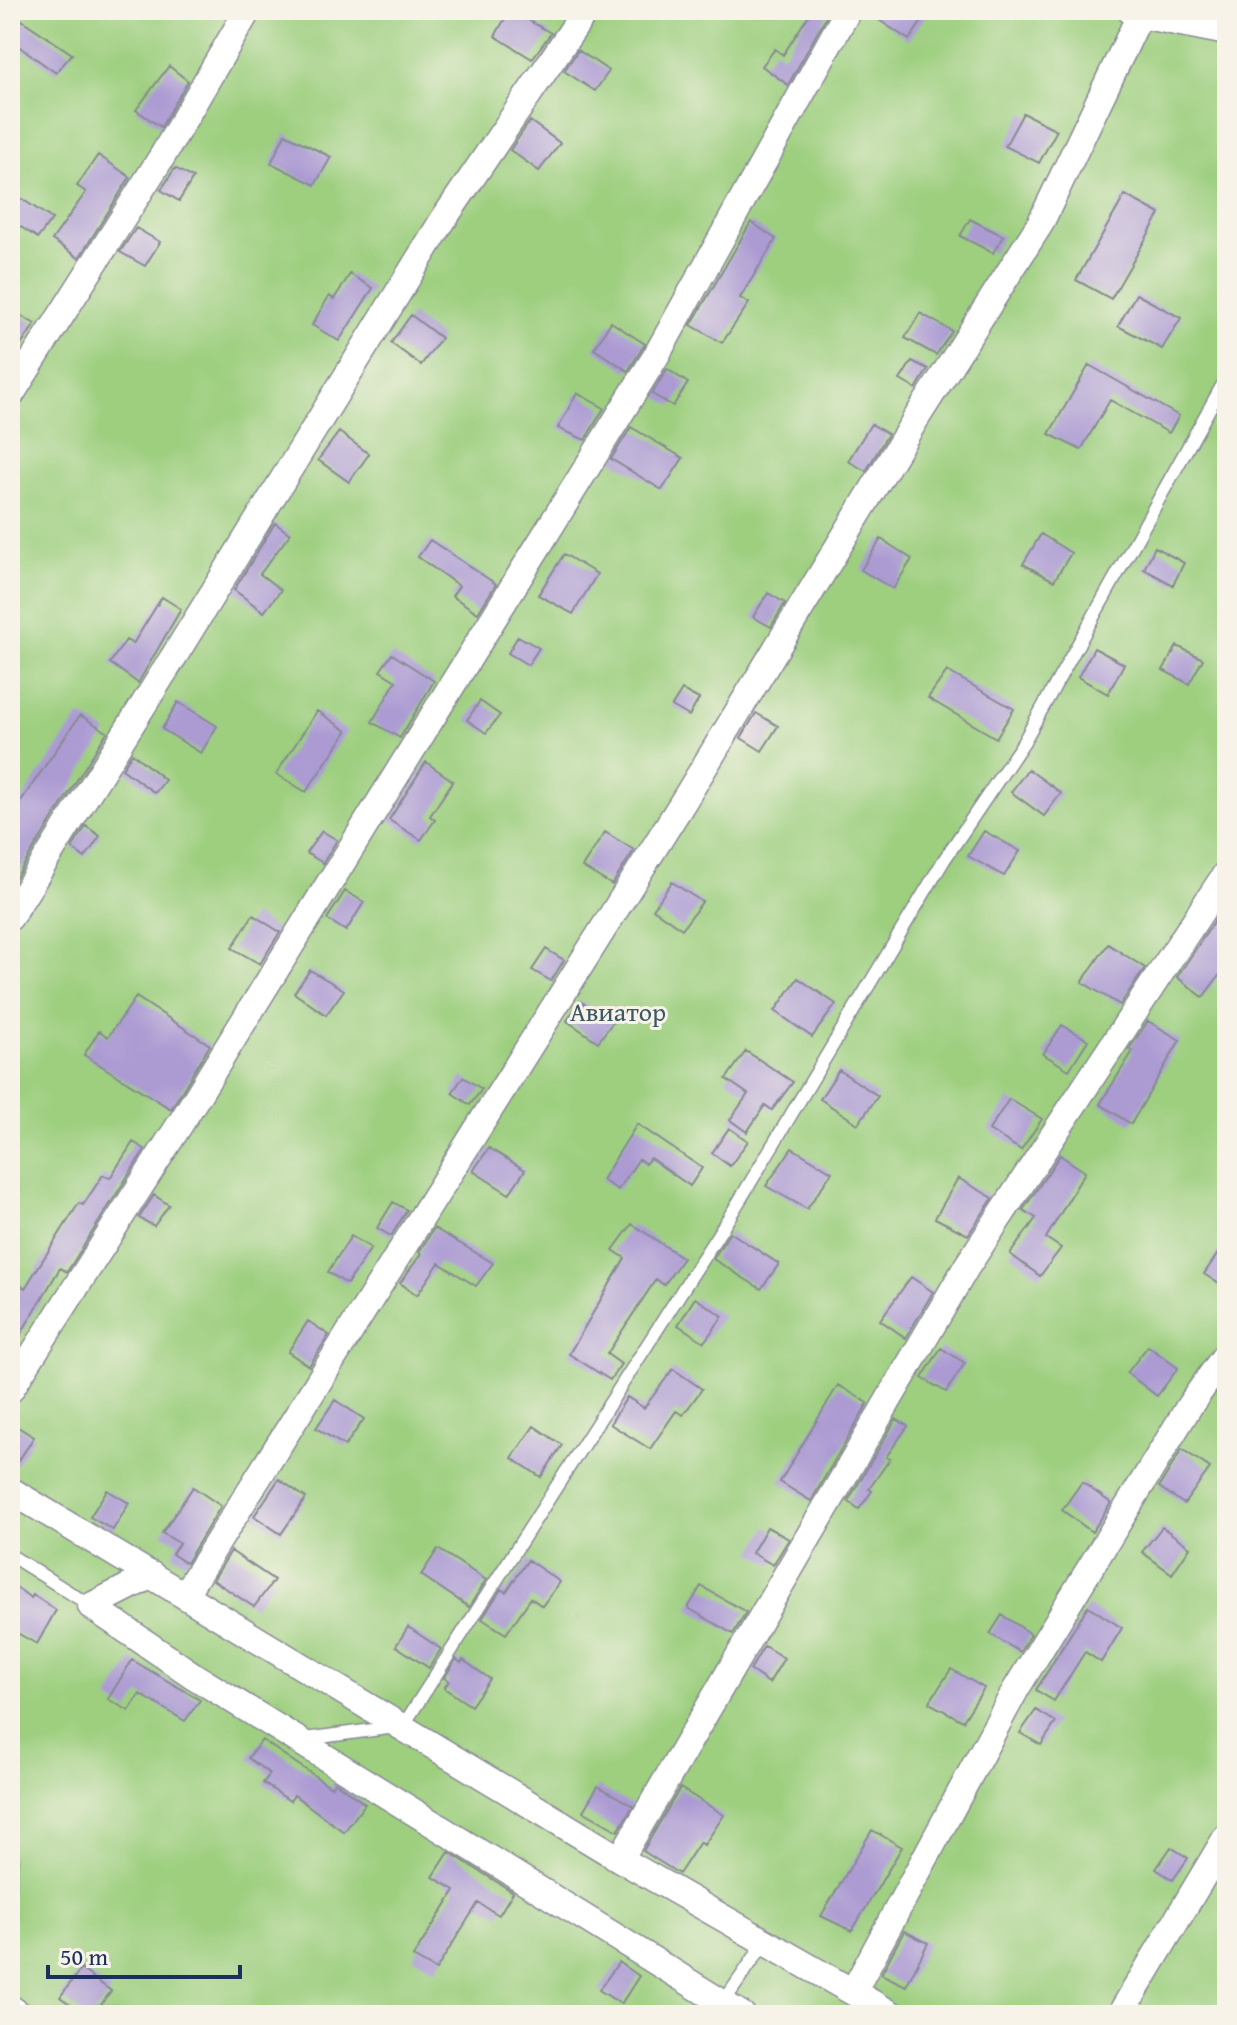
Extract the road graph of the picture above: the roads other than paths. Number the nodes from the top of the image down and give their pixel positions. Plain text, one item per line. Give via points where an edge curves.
1 (248, 10) edge
2 (586, 10) edge
3 (848, 10) edge
4 (1135, 12) edge
5 (1227, 32) edge
6 (1227, 384) edge
7 (10, 396) edge
8 (1227, 872) edge
9 (10, 917) edge
10 (1227, 1353) edge
11 (10, 1390) edge
12 (10, 1490) edge
13 (10, 1555) edge
14 (152, 1575) junction
15 (185, 1594) junction
16 (91, 1606) junction
17 (403, 1726) junction
18 (298, 1740) junction
19 (1227, 1836) edge
20 (620, 1859) junction
21 (765, 1942) junction
22 (853, 1992) junction
23 (10, 2008) edge
24 (732, 2009) edge
25 (20, 2015) edge
26 (893, 2015) edge
27 (1120, 2015) edge

1 - 7 street
2 - 9 street via 443,220
3 - 11 street via 656,356
4 - 5 street
4 - 15 street via 1040,224
6 - 17 lane via 1023,743 944,860 735,1208
8 - 20 street via 967,1266
10 - 22 street via 1016,1689
12 - 14 street
13 - 16 lane
14 - 15 street
14 - 16 street
15 - 17 street
16 - 18 street
17 - 18 lane
17 - 20 street
18 - 24 street
19 - 27 street
20 - 21 street
21 - 22 street
21 - 24 lane
22 - 26 street
23 - 25 street

